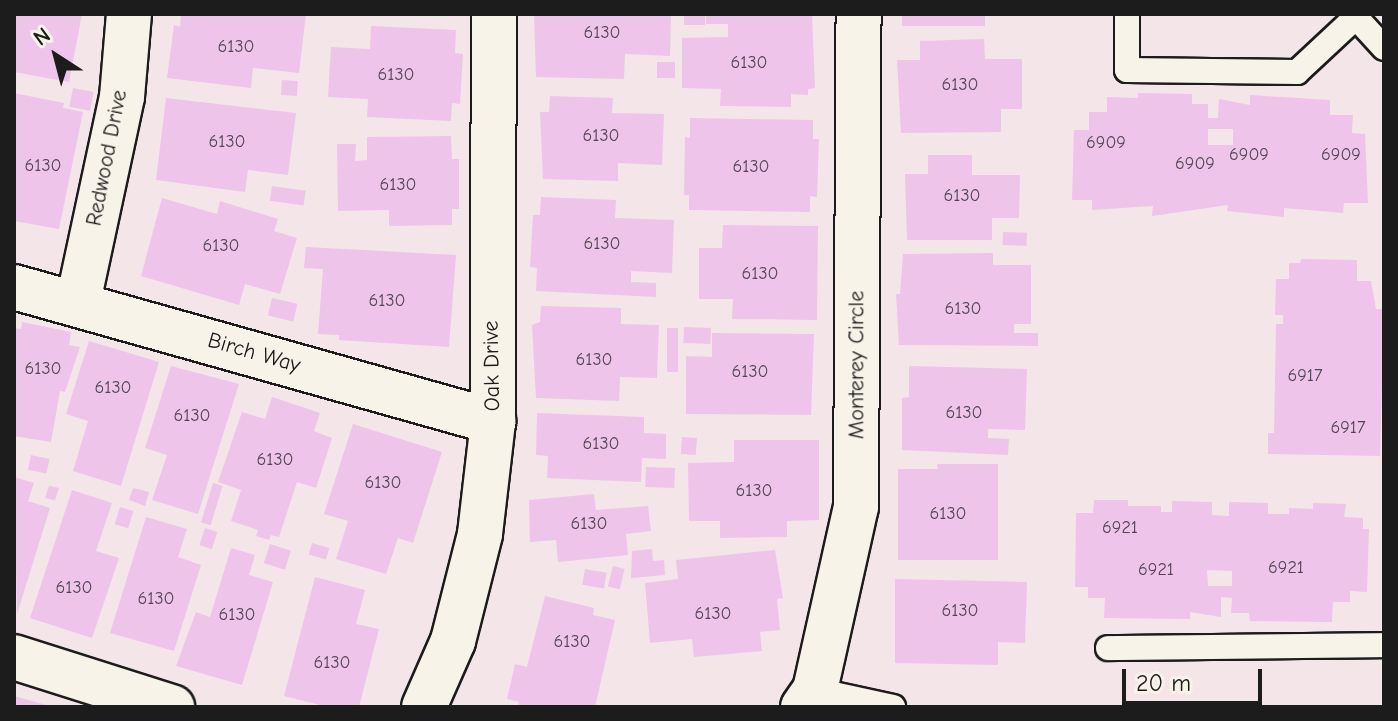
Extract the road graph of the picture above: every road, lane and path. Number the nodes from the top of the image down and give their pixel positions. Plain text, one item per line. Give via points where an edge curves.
1 (129, 14) edge
2 (494, 14) edge
3 (859, 14) edge
4 (1127, 14) edge
5 (1354, 16) edge
6 (1384, 48) edge
7 (14, 287) edge
8 (78, 302) junction
9 (493, 422) junction
10 (1384, 645) edge
11 (1108, 648) dead end
12 (14, 657) edge
13 (809, 698) edge
14 (172, 707) edge
15 (424, 707) edge
16 (893, 707) edge

1 - 8 street, Redwood Drive via 122,97
2 - 9 street, Oak Drive
3 - 13 street, Monterey Circle via 856,507
4 - 5 lane via 1127,70 1297,72
5 - 6 lane
7 - 8 street, Birch Way
8 - 9 street, Birch Way
9 - 15 street, Oak Drive via 480,534 453,641
10 - 11 lane
12 - 14 street
13 - 16 lane

